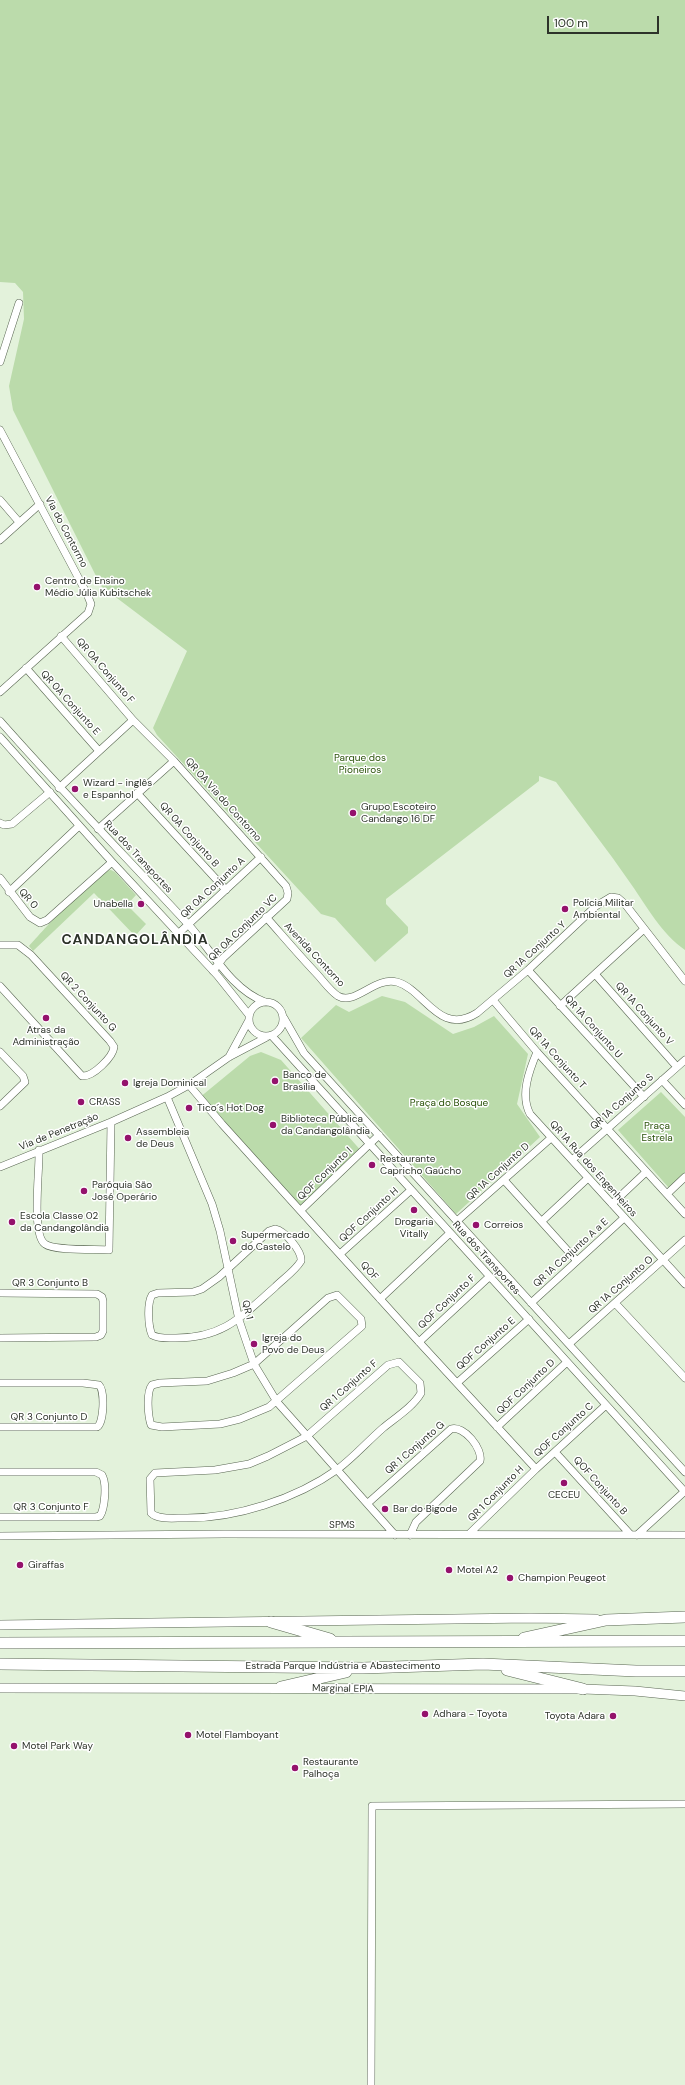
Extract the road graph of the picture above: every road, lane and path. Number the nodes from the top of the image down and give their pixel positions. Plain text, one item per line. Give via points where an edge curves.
1 (19, 303) dead end
2 (0, 362) edge
3 (0, 430) edge
4 (0, 500) edge
5 (40, 504) junction
6 (19, 522) junction
7 (0, 540) edge
8 (61, 636) junction
9 (26, 668) junction
10 (0, 692) edge
11 (133, 720) junction
12 (0, 721) edge
13 (0, 737) edge
14 (99, 751) junction
15 (174, 761) junction
16 (59, 788) junction
17 (50, 792) junction
18 (137, 793) junction
19 (0, 823) edge
20 (79, 826) junction
21 (98, 829) junction
22 (106, 838) junction
23 (98, 847) junction
24 (261, 857) junction
25 (112, 862) junction
26 (0, 878) edge
27 (226, 890) junction
28 (9, 892) junction
29 (287, 899) joint
30 (266, 917) junction
31 (189, 925) junction
32 (644, 928) junction
33 (179, 933) junction
34 (0, 945) edge
35 (219, 963) junction
36 (213, 970) junction
37 (528, 970) junction
38 (595, 974) junction
39 (685, 981) edge
40 (0, 986) edge
41 (493, 1000) junction
42 (265, 1002) junction
43 (560, 1006) junction
44 (477, 1013) joint
45 (249, 1018) junction
46 (284, 1018) junction
47 (269, 1037) junction
48 (0, 1052) edge
49 (536, 1052) junction
50 (228, 1057) junction
51 (685, 1060) edge
52 (677, 1067) junction
53 (662, 1080) junction
54 (189, 1085) junction
55 (167, 1097) junction
56 (644, 1097) junction
57 (0, 1106) edge
58 (685, 1106) edge
59 (110, 1122) junction
60 (607, 1128) junction
61 (379, 1135) junction
62 (551, 1138) junction
63 (370, 1144) junction
64 (39, 1150) junction
65 (572, 1160) junction
66 (0, 1166) edge
67 (646, 1172) junction
68 (685, 1177) edge
69 (588, 1178) junction
70 (504, 1180) junction
71 (411, 1190) junction
72 (667, 1194) junction
73 (612, 1204) junction
74 (301, 1210) junction
75 (685, 1214) edge
76 (624, 1218) junction
77 (457, 1221) junction
78 (542, 1221) junction
79 (450, 1233) junction
80 (685, 1240) edge
81 (340, 1254) junction
82 (488, 1255) junction
83 (577, 1261) junction
84 (663, 1261) junction
85 (478, 1264) junction
86 (228, 1268) junction
87 (489, 1277) junction
88 (685, 1284) edge
89 (0, 1293) edge
90 (380, 1299) junction
91 (615, 1302) junction
92 (531, 1303) junction
93 (529, 1319) junction
94 (238, 1320) junction
95 (0, 1338) edge
96 (419, 1342) junction
97 (569, 1344) junction
98 (567, 1362) junction
99 (254, 1364) junction
100 (685, 1378) edge
101 (0, 1383) edge
102 (456, 1383) junction
103 (276, 1402) junction
104 (606, 1405) junction
105 (632, 1413) junction
106 (622, 1422) junction
107 (0, 1427) edge
108 (497, 1427) junction
109 (307, 1436) junction
110 (554, 1452) junction
111 (338, 1469) junction
112 (536, 1469) junction
113 (685, 1471) edge
114 (0, 1472) edge
115 (685, 1491) edge
116 (368, 1503) junction
117 (0, 1517) edge
118 (470, 1534) junction
119 (395, 1535) junction
120 (410, 1535) junction
121 (633, 1535) junction
122 (685, 1535) edge
123 (0, 1536) edge
124 (685, 1617) edge
125 (606, 1620) junction
126 (271, 1622) junction
127 (0, 1626) edge
128 (685, 1641) edge
129 (0, 1642) edge
130 (342, 1642) junction
131 (502, 1643) junction
132 (0, 1664) edge
133 (483, 1664) junction
134 (363, 1668) junction
135 (685, 1671) edge
136 (281, 1687) junction
137 (0, 1688) edge
138 (583, 1689) junction
139 (685, 1696) edge
140 (685, 1804) edge
141 (371, 2085) edge

1 - 2 street
3 - 5 street, Via do Contormo
4 - 6 street
5 - 6 street
5 - 8 street, Via do Contormo via 90,600 88,613
6 - 7 street
8 - 9 street, Via do Contormo
8 - 11 street, QR 0A Conjunto F
9 - 10 street, Via do Contormo
9 - 14 street, QR 0A Conjunto E
11 - 14 street
11 - 15 street, QR 0A Via do Contorno
12 - 16 street, Rua dos Transportes
13 - 17 street
14 - 16 street
15 - 18 street
15 - 24 street, QR 0A Via do Contorno
16 - 21 street, Rua dos Transportes
17 - 19 street via 12,824
17 - 20 street
18 - 21 street
18 - 27 street, QR 0A Conjunto B
20 - 23 street
20 - 28 street
21 - 22 street, Rua dos Transportes
22 - 23 street
22 - 31 street, Rua dos Transportes
23 - 25 street
24 - 27 street, QR 0A Conjunto A
24 - 29 street, QR 0A Via do Contorno via 286,886
25 - 28 street, QR 0 via 47,920 40,923 30,917
25 - 33 street
26 - 28 street, QR 0
27 - 31 street, QR 0A Conjunto A
29 - 30 street, QR 0A Conjunto VC
30 - 35 street, QR 0A Conjunto VC
30 - 44 street, Avenida Contorno via 325,984 340,997 348,998 374,985 389,981 405,985 426,1004 456,1021 468,1019
31 - 33 street, QR 0A Conjunto A
31 - 35 street, Rua dos Transportes
32 - 37 street, QR 1A Conjunto Y via 625,904 615,896 602,901
32 - 38 street
32 - 39 street
33 - 36 street
34 - 40 street, QR 2 Conjunto G via 8,944 23,948 31,955 110,1041 114,1047 112,1054 92,1073 82,1076
35 - 36 street, QR 0A Conjunto VC
35 - 42 street, Rua dos Transportes via 244,990
36 - 45 street
37 - 41 street, QR 1A Conjunto Y
37 - 43 street, QR 1A Conjunto U
38 - 43 street
38 - 52 street, QR 1A Conjunto V
41 - 44 street, QR 1A Conjunto Y
41 - 49 street, QR 1A Conjunto T
42 - 45 street via 255,1006
42 - 46 street via 278,1006
43 - 56 street, QR 1A Conjunto U
45 - 47 street via 254,1032
45 - 50 street, Via de Penetração
46 - 47 street via 279,1032
46 - 61 street, Rua dos Transportes via 304,1053
47 - 50 street, Via de Penetração
47 - 63 street, Rua dos Transportes
48 - 57 street via 23,1076 25,1082
49 - 60 street, QR 1A Conjunto T
49 - 62 street, QR 1A Rua dos Engenheiros via 525,1090 525,1100 530,1114
50 - 54 street, Via de Penetração
51 - 52 street, QR 1A Conjunto S
52 - 53 street, QR 1A Conjunto S
53 - 56 street, QR 1A Conjunto S
53 - 58 street
54 - 55 street, Via de Penetração
54 - 74 street, QOF
55 - 59 street, Via de Penetração
55 - 86 street, QR 1 via 212,1204
56 - 60 street, QR 1A Conjunto S
59 - 64 street, Via de Penetração
59 - 64 street via 109,1250 54,1248 41,1241 37,1211
60 - 65 street, QR 1A Conjunto S
60 - 67 street, QR 1A Conjunto T
61 - 63 street, QOF Conjunto I
61 - 77 street, Rua dos Transportes
62 - 65 street, QR 1A Rua dos Engenheiros
62 - 70 street, QR 1A Conjunto D
63 - 71 street, Rua dos Transportes
63 - 74 street, QOF Conjunto I
64 - 66 street, Via de Penetração
65 - 69 street, QR 1A Rua dos Engenheiros
67 - 72 street, QR 1A Conjunto T
67 - 73 street
68 - 72 street
69 - 73 street, QR 1A Rua dos Engenheiros
69 - 78 street
70 - 77 street, QR 1A Conjunto D
70 - 78 street
71 - 79 street, Rua dos Transportes
71 - 81 street, QOF Conjunto H
72 - 75 street, QR 1A Conjunto T
73 - 76 street, QR 1A Rua dos Engenheiros
74 - 81 street, QOF
76 - 83 street, QR 1A Conjunto A a E
76 - 84 street, QR 1A Rua dos Engenheiros
77 - 82 street, Rua dos Transportes
78 - 83 street
79 - 85 street, Rua dos Transportes
79 - 90 street
80 - 84 street, QR 1A Conjunto O
81 - 90 street, QOF
82 - 85 street
82 - 92 street, Rua dos Transportes
83 - 92 street, QR 1A Conjunto A a E
84 - 88 street, QR 1A Rua dos Engenheiros
84 - 91 street, QR 1A Conjunto O
85 - 87 street, Rua dos Transportes
86 - 94 street, QR 1
86 - 94 street via 269,1231 275,1229 280,1231 301,1255 299,1264
86 - 94 street via 202,1289 152,1295 149,1299 150,1329 156,1337 185,1338 215,1332
87 - 93 street, Rua dos Transportes
87 - 96 street, QOF Conjunto F
89 - 95 street, QR 3 Conjunto B via 98,1294 103,1301 103,1330 96,1338
90 - 96 street, QOF
91 - 97 street, QR 1A Conjunto O
91 - 100 street
92 - 97 street, Rua dos Transportes
93 - 98 street, Rua dos Transportes
93 - 102 street, QOF Conjunto E
94 - 99 street, QR 1
96 - 102 street, QOF
97 - 105 street, Rua dos Transportes
98 - 104 street, Rua dos Transportes
98 - 108 street, QOF Conjunto D
99 - 103 street, QR 1
99 - 103 street via 332,1296 340,1296 360,1318 360,1329
99 - 103 street via 207,1381 154,1384 150,1390 151,1425 162,1427 220,1424 240,1419
101 - 107 street, QR 3 Conjunto D via 89,1383 99,1385 103,1392 102,1421 97,1427
102 - 108 street, QOF
103 - 109 street, QR 1
104 - 106 street, Rua dos Transportes
104 - 110 street, QOF Conjunto C
105 - 106 street
105 - 113 street, Rua dos Transportes
106 - 115 street, Rua dos Transportes
108 - 112 street, QOF
109 - 111 street, QR 1
109 - 111 street, QR 1 Conjunto F via 388,1366 396,1362 402,1364 420,1383 422,1390 419,1397
109 - 111 street via 250,1464 198,1472 155,1473 150,1479 151,1512 161,1517 190,1518 245,1510 295,1494
110 - 112 street, QOF Conjunto C
110 - 121 street, QOF Conjunto B
111 - 116 street, QR 1
112 - 118 street, QR 1 Conjunto H
114 - 117 street, QR 3 Conjunto F via 96,1472 102,1475 104,1482 103,1510 100,1516
115 - 121 street
116 - 119 street, QR 1
116 - 120 street, QR 1 Conjunto G via 447,1432 455,1428 462,1430 480,1452 480,1461 416,1522
118 - 120 street, SPMS
118 - 121 street, SPMS
119 - 120 street, SPMS
119 - 123 street, SPMS
121 - 122 street, SPMS
124 - 125 highway
125 - 126 main road via 530,1618
125 - 131 highway
126 - 127 main road
126 - 130 highway
128 - 131 highway
129 - 130 highway
130 - 131 highway
132 - 134 highway, Estrada Parque Indústria e Abastecimento
133 - 134 highway, Estrada Parque Indústria e Abastecimento
133 - 135 highway, Estrada Parque Indústria e Abastecimento
133 - 138 highway
134 - 136 highway
136 - 137 main road, Marginal EPIA via 248,1690 141,1687
136 - 138 main road, Marginal EPIA via 415,1690
138 - 139 main road, Marginal EPIA
140 - 141 street via 372,1806

